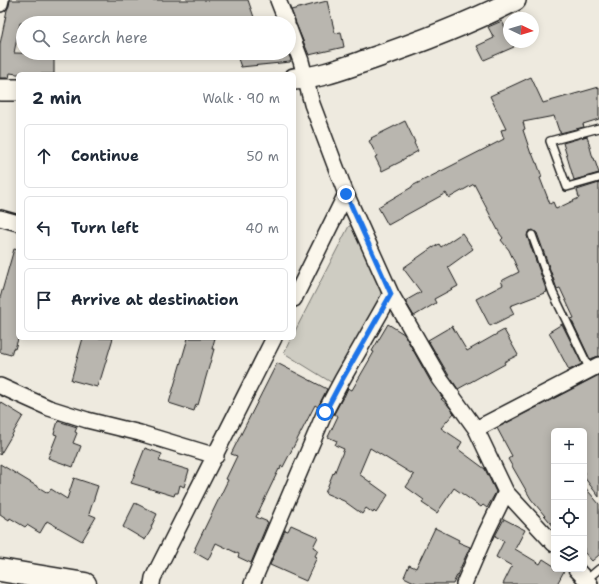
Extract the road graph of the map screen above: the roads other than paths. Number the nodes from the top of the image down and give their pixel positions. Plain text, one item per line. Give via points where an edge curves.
1 (1, 0) edge
2 (278, 0) edge
3 (515, 0) edge
4 (0, 4) edge
5 (284, 16) edge
6 (296, 47) edge
7 (300, 79) edge
8 (0, 90) edge
9 (16, 90) edge
10 (599, 128) edge
11 (599, 178) edge
12 (346, 194) junction
13 (0, 218) edge
14 (16, 222) edge
15 (532, 235) dead end
16 (391, 294) junction
17 (296, 295) edge
18 (273, 340) edge
19 (595, 367) edge
20 (0, 386) edge
21 (476, 429) junction
22 (216, 456) junction
23 (506, 492) junction
24 (551, 541) edge
25 (599, 569) edge
26 (0, 570) edge
27 (584, 578) edge
28 (85, 584) edge
29 (152, 584) edge
30 (252, 584) edge
31 (464, 584) edge

1 - 4 street
2 - 5 street
3 - 7 street via 447,31 386,54
6 - 7 street via 301,60
7 - 12 street
8 - 9 street
10 - 11 lane via 550,141 567,187
12 - 16 street
12 - 17 street
13 - 14 street
15 - 19 lane via 554,293
16 - 21 street via 440,379
16 - 30 street via 325,412
18 - 22 street
19 - 21 street
20 - 22 street via 49,408
21 - 23 street
22 - 29 street
23 - 24 street
23 - 31 street
25 - 27 lane
26 - 28 main road

